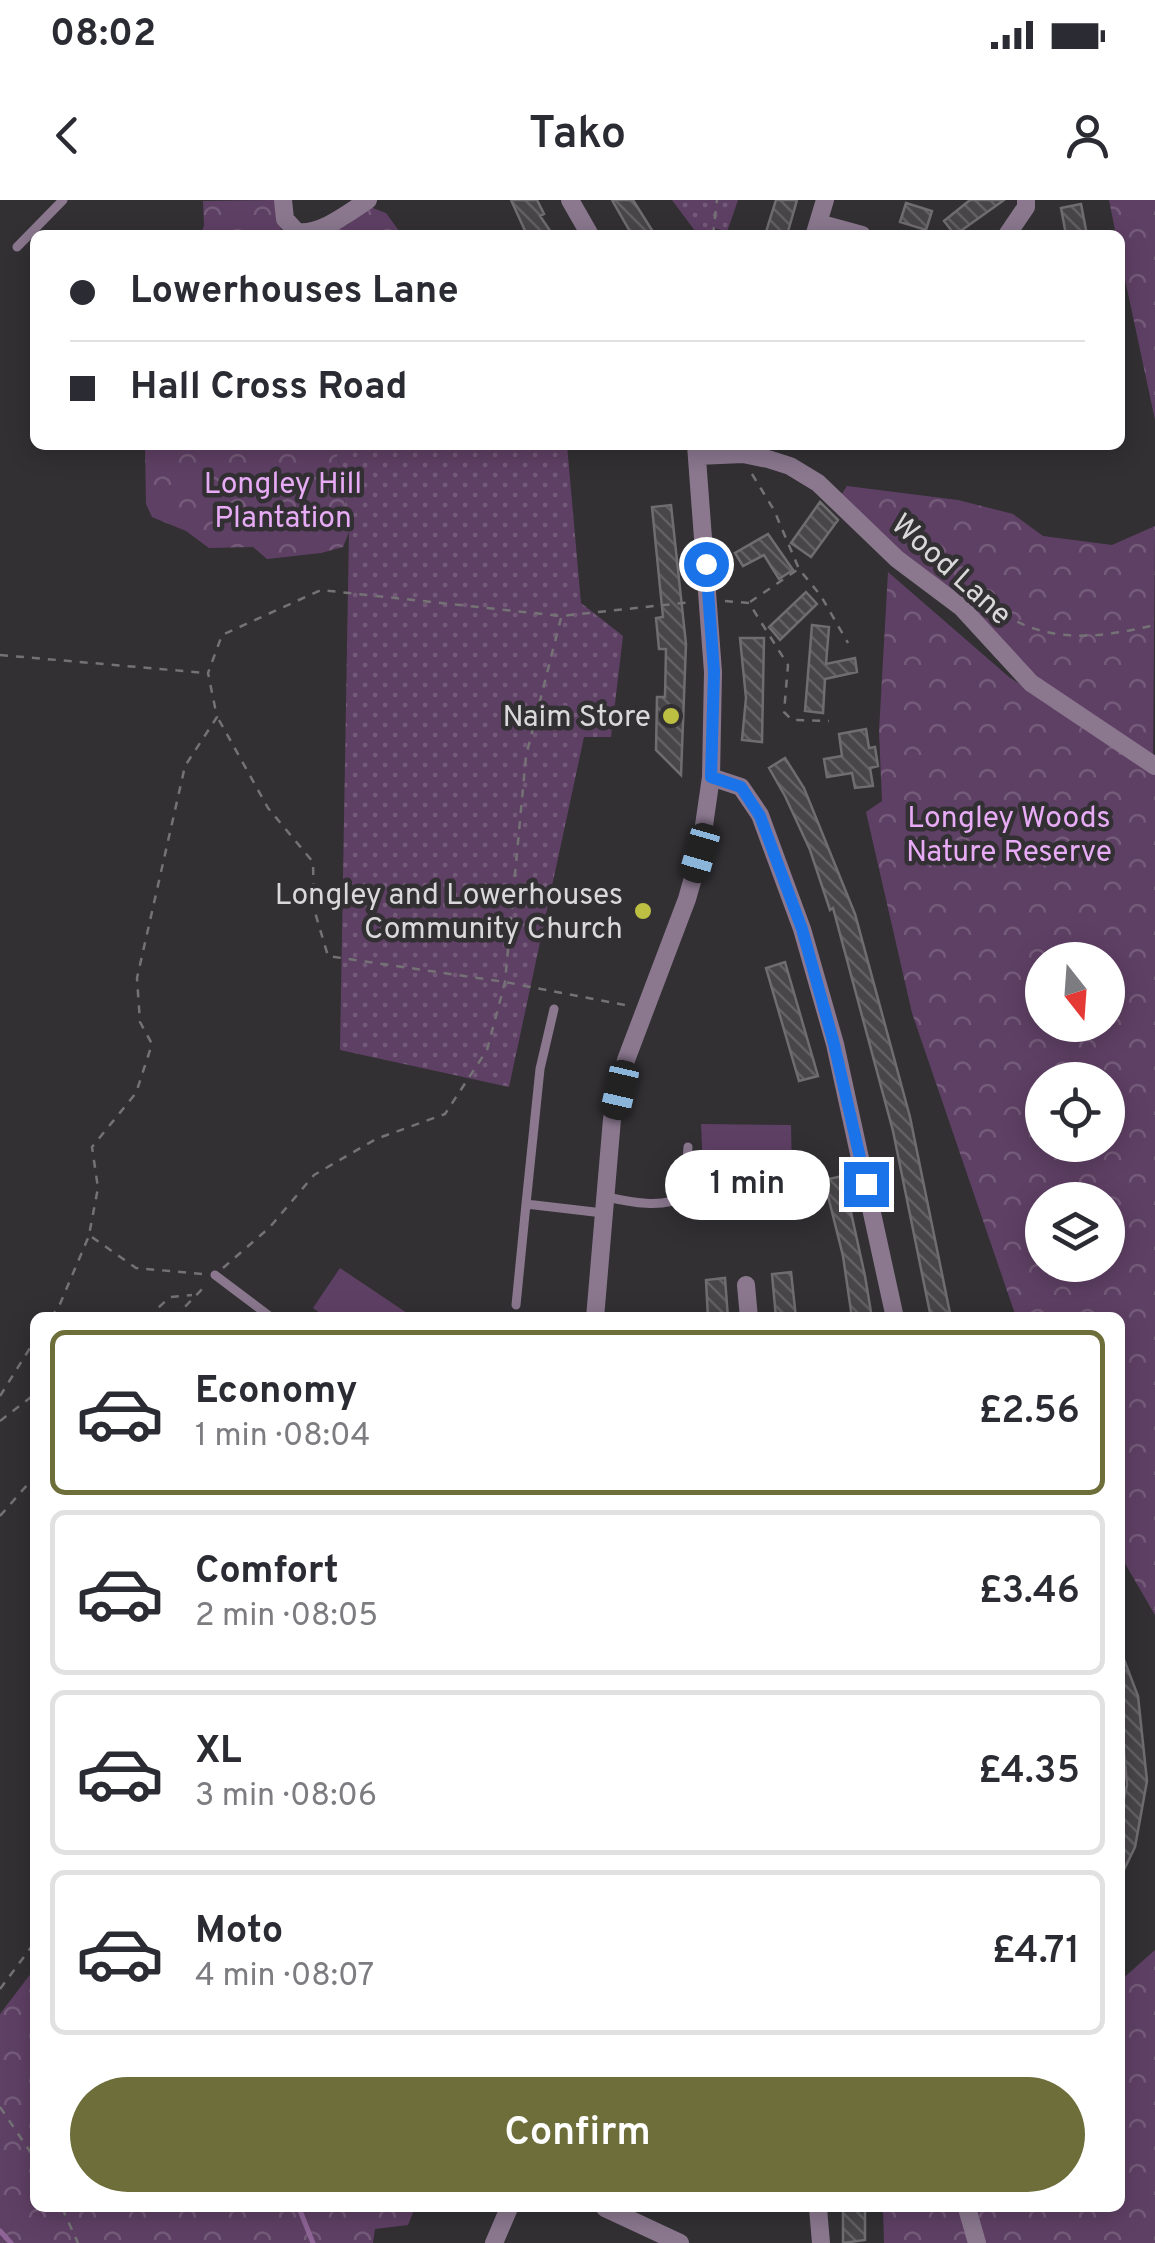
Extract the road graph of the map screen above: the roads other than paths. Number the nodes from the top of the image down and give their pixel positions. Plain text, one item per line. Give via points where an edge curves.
1 (63, 200) edge
2 (283, 200) edge
3 (368, 200) edge
4 (825, 200) edge
5 (1026, 200) edge
6 (572, 201) edge
7 (816, 229) edge
8 (33, 230) edge
9 (295, 230) edge
10 (314, 230) edge
11 (587, 230) edge
12 (1011, 230) edge
13 (30, 233) edge
14 (16, 247) dead end
15 (696, 451) edge
16 (1155, 766) edge
17 (711, 777) junction
18 (554, 1010) dead end
19 (688, 1147) dead end
20 (526, 1204) junction
21 (606, 1205) junction
22 (215, 1275) road end
23 (746, 1285) dead end
24 (516, 1305) dead end
25 (264, 1312) edge
26 (596, 1312) edge
27 (748, 1312) edge
28 (895, 1312) edge
29 (506, 2212) edge
30 (614, 2212) edge
31 (818, 2212) edge
32 (968, 2212) edge
33 (494, 2243) edge
34 (680, 2243) edge
35 (820, 2243) edge
36 (977, 2243) edge

1 - 8 lane
2 - 9 street
3 - 10 street
4 - 7 street
5 - 12 street
6 - 11 street
13 - 14 lane
15 - 16 street, Wood Lane via 790,466 818,483 898,559 961,607 1030,683
15 - 17 street via 714,672
17 - 21 street via 700,853 626,1060 612,1120
17 - 28 street via 741,787 760,816 802,929
18 - 20 lane via 540,1069
19 - 21 lane via 680,1200
20 - 21 lane
20 - 24 lane
21 - 26 street
22 - 25 lane
23 - 27 street
29 - 33 street
30 - 34 street
31 - 35 street
32 - 36 street

